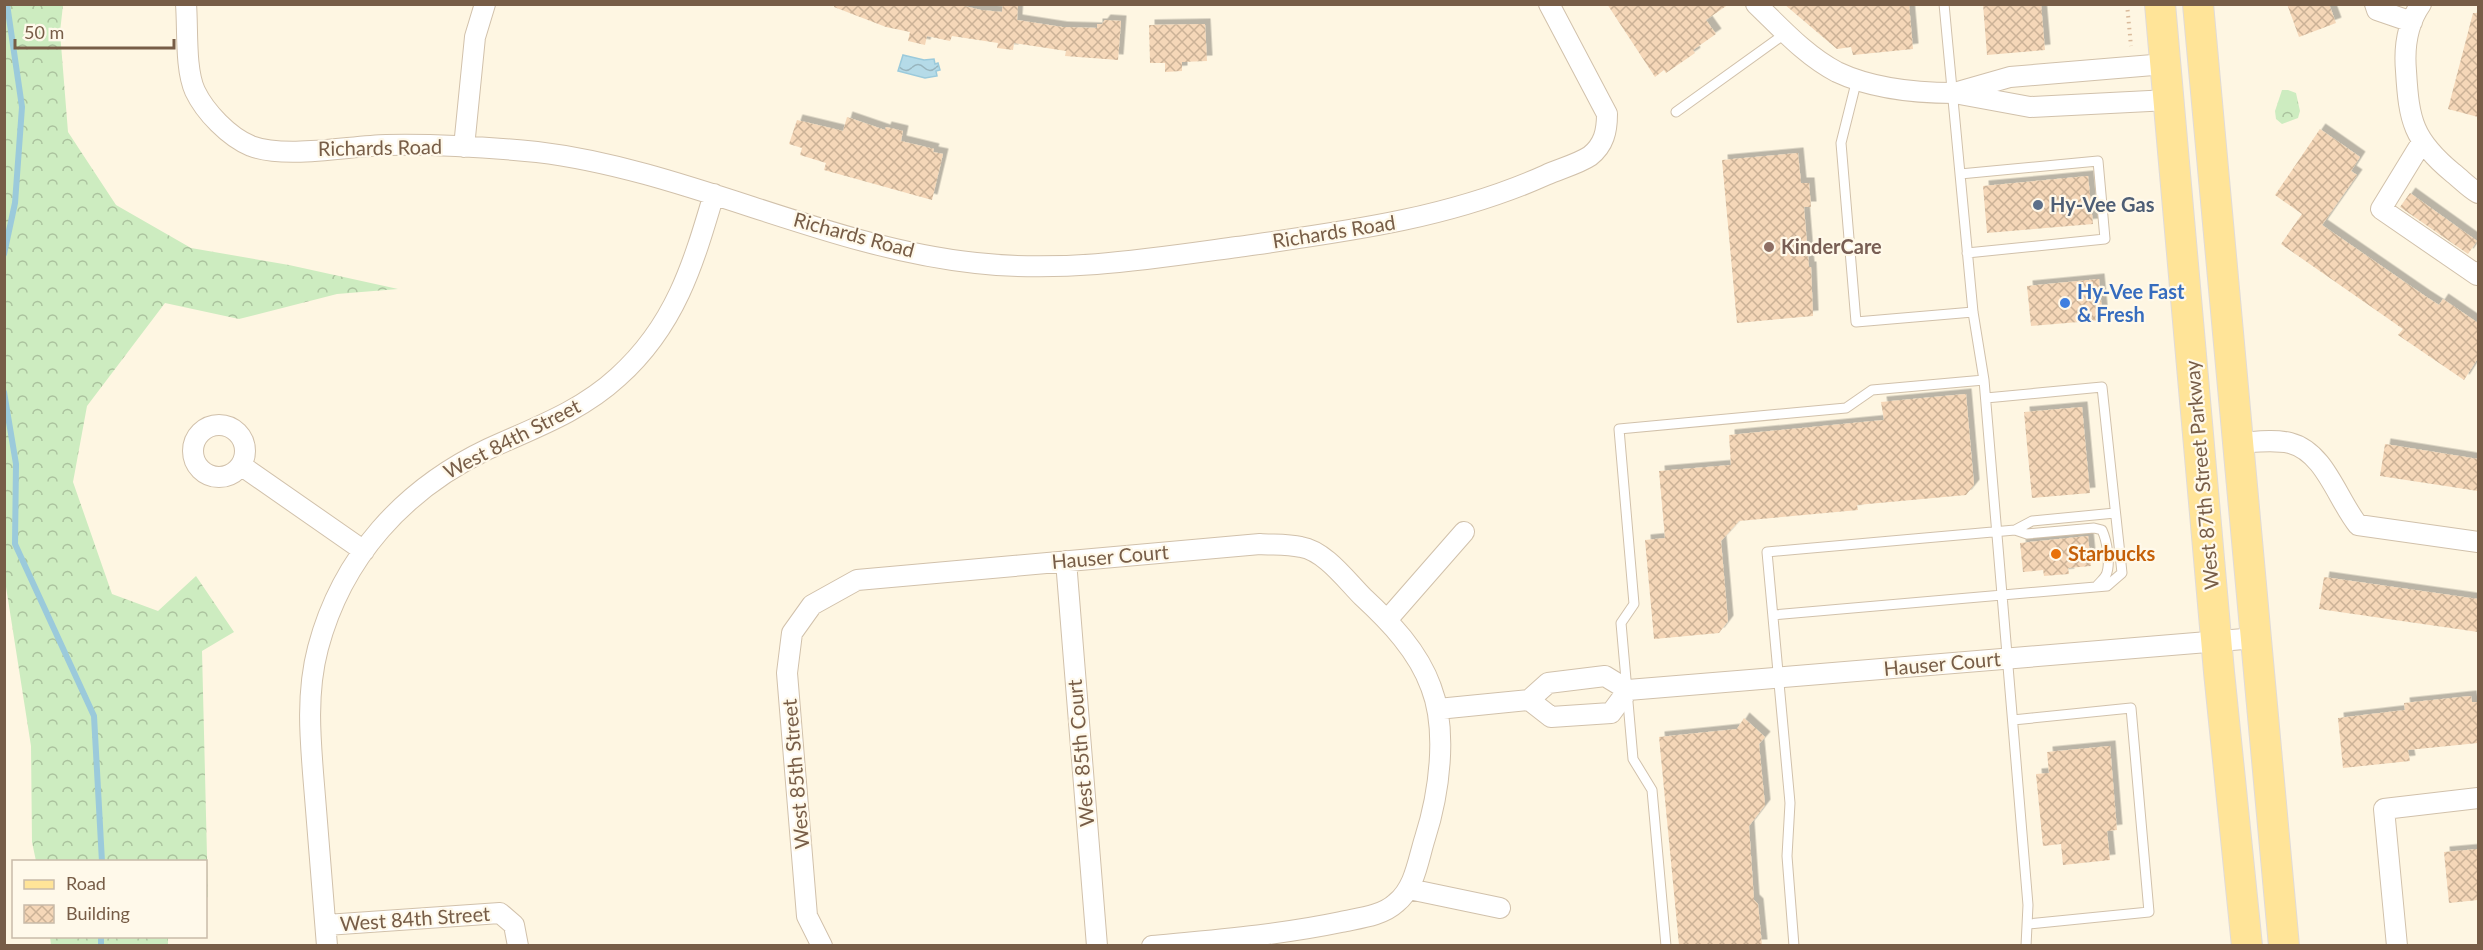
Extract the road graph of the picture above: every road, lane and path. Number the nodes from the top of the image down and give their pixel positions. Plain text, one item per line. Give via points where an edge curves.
1 (186, 4) edge
2 (485, 4) edge
3 (1549, 4) edge
4 (1756, 4) edge
5 (1944, 4) edge
6 (2127, 4) edge
7 (2160, 4) edge
8 (2199, 4) edge
9 (2375, 4) edge
10 (2417, 13) edge
11 (1786, 33) junction
12 (2131, 46) dead end
13 (2165, 64) junction
14 (1857, 79) junction
15 (1954, 93) junction
16 (2169, 100) junction
17 (1676, 112) dead end
18 (2422, 142) junction
19 (464, 147) junction
20 (1960, 174) junction
21 (2478, 192) edge
22 (714, 194) junction
23 (1968, 253) junction
24 (2478, 272) edge
25 (2224, 290) junction
26 (1973, 312) junction
27 (1984, 380) junction
28 (1986, 398) junction
29 (2238, 443) junction
30 (242, 466) dead end
31 (2115, 513) junction
32 (2015, 530) junction
33 (1997, 531) junction
34 (1464, 532) dead end
35 (2478, 542) edge
36 (364, 551) junction
37 (1066, 561) junction
38 (2096, 587) junction
39 (2002, 594) junction
40 (812, 605) joint
41 (1773, 615) junction
42 (1387, 620) junction
43 (2256, 638) junction
44 (2216, 641) junction
45 (2008, 658) junction
46 (1779, 677) junction
47 (1628, 690) junction
48 (1529, 700) junction
49 (1438, 710) junction
50 (2013, 720) junction
51 (2478, 798) edge
52 (1409, 889) junction
53 (1500, 908) dead end
54 (2028, 924) junction
55 (326, 926) junction
56 (327, 945) edge
57 (518, 945) edge
58 (822, 945) edge
59 (1097, 945) edge
60 (1152, 945) edge
61 (1666, 945) edge
62 (1794, 945) edge
63 (2026, 945) edge
64 (2247, 945) edge
65 (2284, 945) edge
66 (2397, 945) edge

1 - 19 street, Richards Road via 195,90 222,128 250,145 276,151 385,145
2 - 19 street via 475,37
3 - 22 street, Richards Road via 1607,114 1607,133 1590,156 1529,183 1433,214 1362,230 1110,264 1043,267 974,263 894,248
4 - 11 street
5 - 15 lane
6 - 12 path
7 - 13 main road, West 87th Street Parkway
8 - 25 main road, West 87th Street Parkway
9 - 10 street via 2377,10
10 - 18 street via 2404,51 2408,108
11 - 14 street via 1814,57
11 - 17 lane
13 - 15 street via 2010,77
13 - 16 main road, West 87th Street Parkway
13 - 25 main road via 2182,83 2192,104 2206,274
14 - 15 street via 1897,90
14 - 26 lane via 1840,143 1856,322
15 - 16 street via 2030,107
15 - 20 lane
16 - 44 main road, West 87th Street Parkway
18 - 21 street via 2440,163
18 - 24 street via 2381,209 2477,275
19 - 22 street, Richards Road via 574,158
20 - 23 lane
20 - 23 lane via 2098,161 2104,239
22 - 36 street, West 84th Street via 693,266 673,309 646,348 618,378 581,406 548,424 442,474 391,515
23 - 26 lane
25 - 29 main road, West 87th Street Parkway
26 - 27 lane
27 - 28 lane
27 - 47 lane via 1872,390 1846,408 1619,429 1634,604 1621,623
28 - 31 lane via 2102,387
28 - 33 lane
29 - 35 street via 2291,443 2308,452 2324,470 2358,525
29 - 43 main road, West 87th Street Parkway
30 - 36 street
31 - 32 lane via 2032,521
31 - 38 lane via 2122,573 2107,586
32 - 33 lane
32 - 38 lane via 2027,534 2102,530 2108,568
33 - 39 lane
33 - 41 lane via 1767,552
34 - 42 street
36 - 55 street, West 84th Street via 331,609 318,649 310,694
37 - 40 street, Hauser Court via 857,580
37 - 42 street, Hauser Court via 1260,544 1302,547 1320,555
37 - 59 street, West 85th Court
38 - 39 lane
39 - 41 lane
39 - 45 lane
40 - 58 street, West 85th Street via 792,633 787,673 807,916
41 - 46 lane
42 - 49 street, Hauser Court via 1431,685
43 - 44 street, Hauser Court
43 - 65 main road, West 87th Street Parkway
44 - 45 street, Hauser Court
44 - 64 main road, West 87th Street Parkway
45 - 46 street, Hauser Court
45 - 50 lane
46 - 47 street, Hauser Court
46 - 62 lane via 1791,803 1787,856
47 - 48 street via 1605,676 1548,683
47 - 48 street via 1611,713 1551,717
47 - 61 lane via 1633,759 1652,790
48 - 49 street
49 - 52 street, Hauser Court via 1440,778 1436,807
50 - 54 lane
50 - 54 lane via 2131,708 2148,912
51 - 66 street via 2384,809
52 - 53 street
52 - 60 street via 1396,904 1374,915 1268,935
54 - 63 lane
55 - 56 street, West 84th Street
55 - 57 street, West 84th Street via 500,913 514,925

